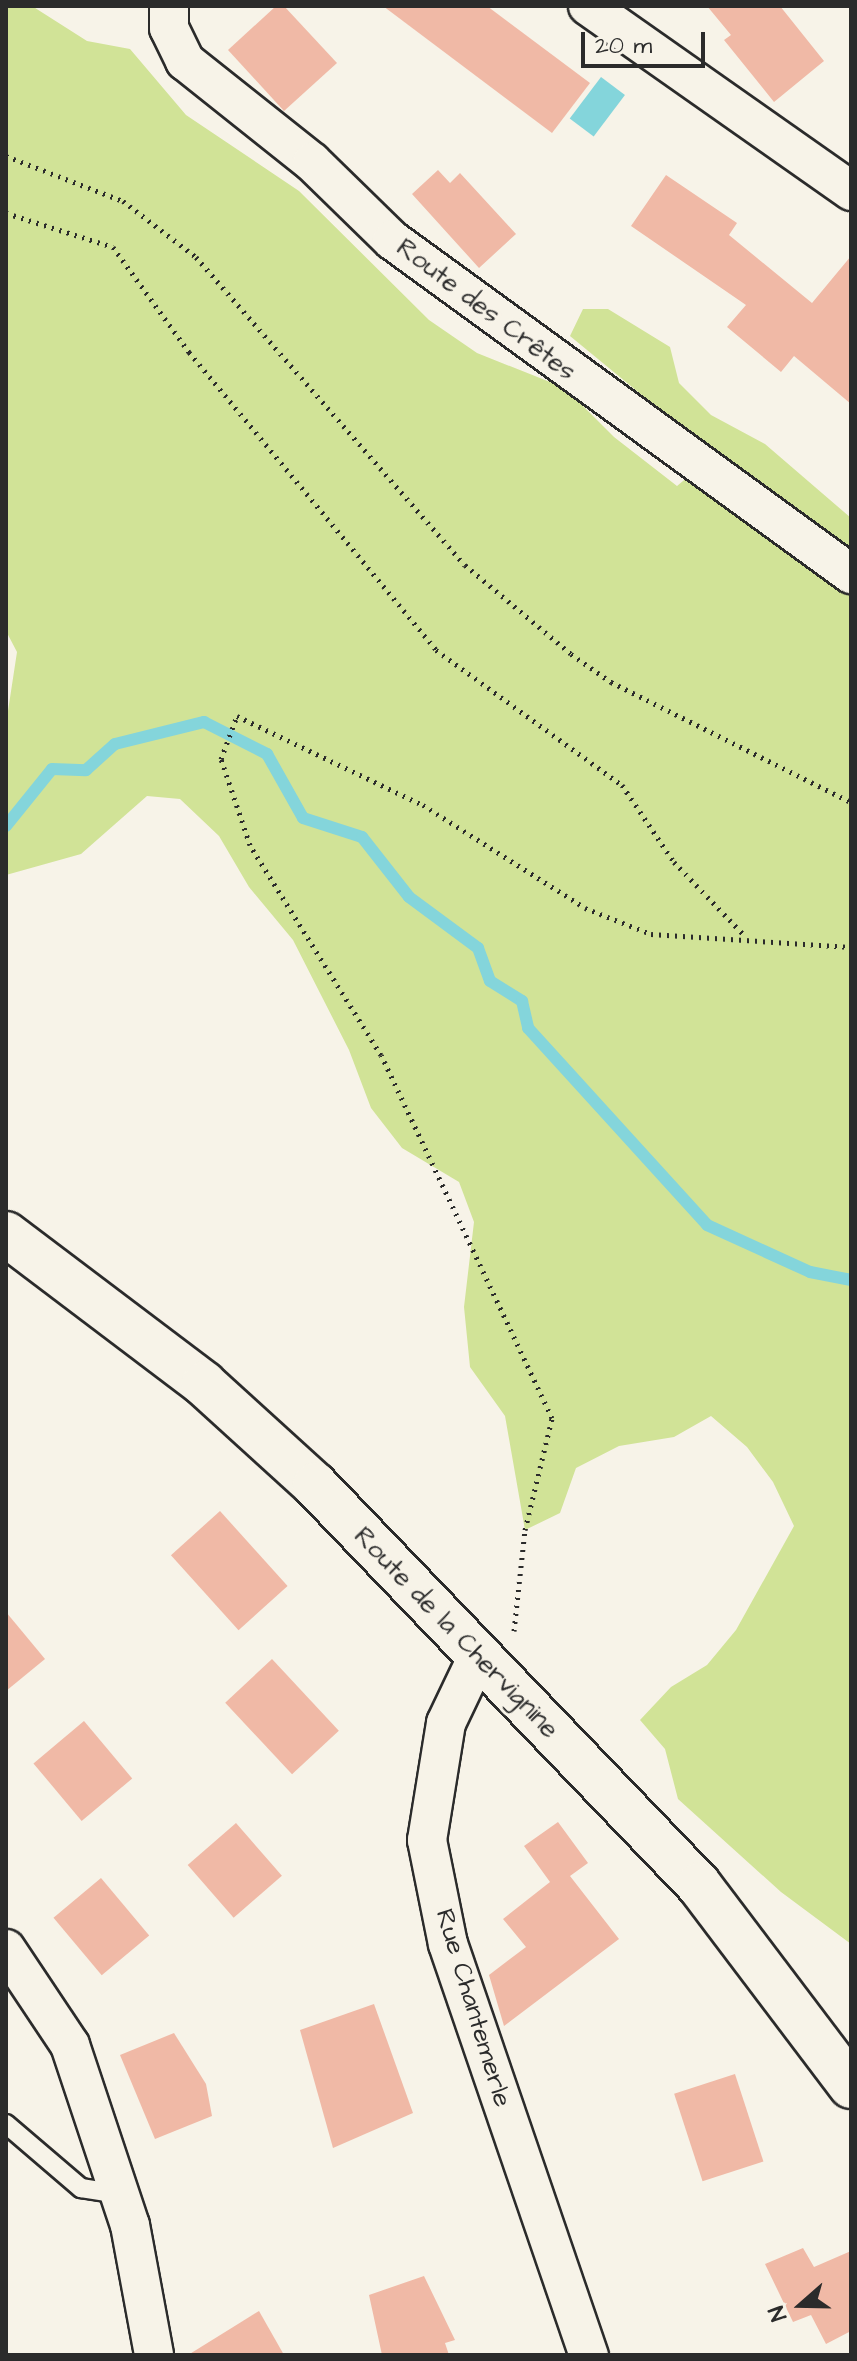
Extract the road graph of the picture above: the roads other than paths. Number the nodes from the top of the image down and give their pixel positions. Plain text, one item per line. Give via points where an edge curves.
1 (169, 6) edge
2 (588, 6) edge
3 (851, 191) edge
4 (851, 574) edge
5 (6, 1234) edge
6 (494, 1646) junction
7 (6, 1949) edge
8 (851, 2086) edge
9 (6, 2124) edge
10 (120, 2194) junction
11 (154, 2355) edge
12 (589, 2355) edge

1 - 4 street, Route des Crêtes via 169,28 185,61 312,162 392,240
2 - 3 street
5 - 6 street, Route de la Chervignine via 251,1423
6 - 8 street, Route de la Chervignine via 699,1885
6 - 12 street, Rue Chantemerle via 446,1723 427,1840 448,1944
7 - 10 street via 70,2045
9 - 10 lane via 81,2188
10 - 11 street

